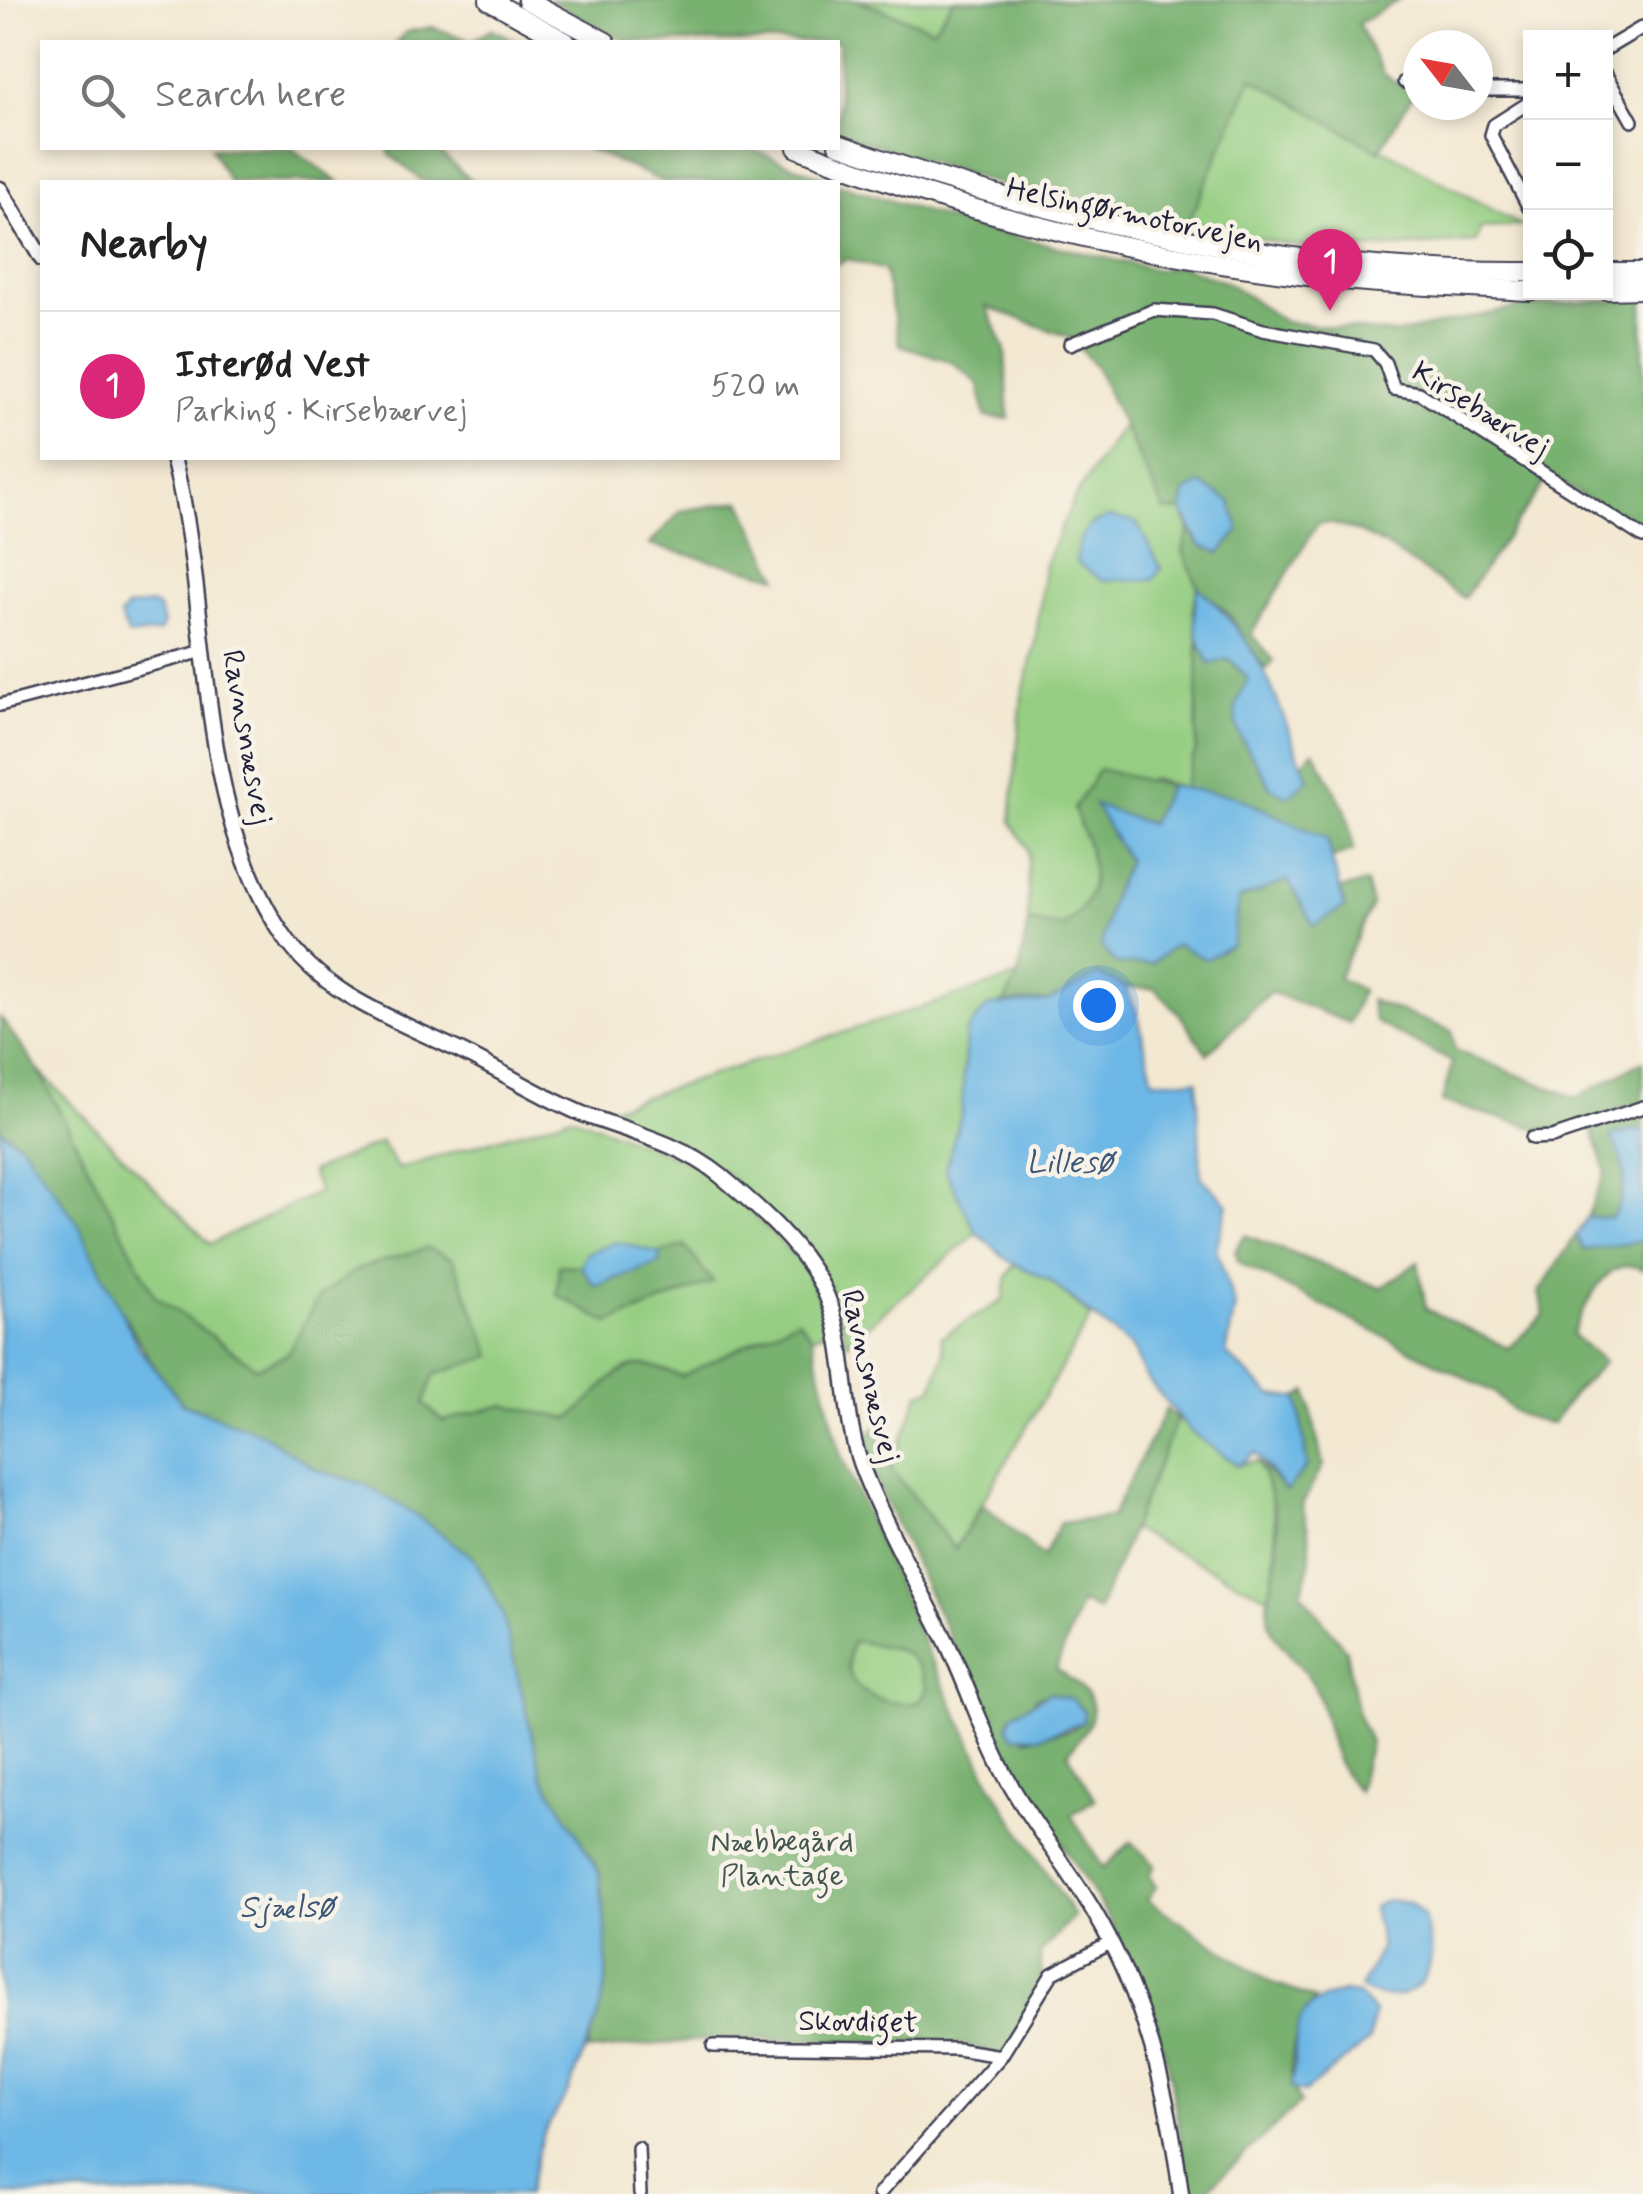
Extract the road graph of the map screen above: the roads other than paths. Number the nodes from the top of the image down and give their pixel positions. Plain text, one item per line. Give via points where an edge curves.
1 (489, 0) edge
2 (527, 0) edge
3 (1643, 27) edge
4 (562, 40) edge
5 (602, 40) edge
6 (1613, 45) edge
7 (1613, 87) edge
8 (1523, 91) edge
9 (1493, 92) edge
10 (1523, 106) edge
11 (1632, 121) dead end
12 (840, 145) edge
13 (803, 150) edge
14 (0, 189) edge
15 (1523, 196) edge
16 (40, 256) edge
17 (1523, 272) edge
18 (1613, 272) edge
19 (1643, 272) edge
20 (1643, 289) edge
21 (1613, 290) edge
22 (1523, 291) edge
23 (1070, 344) dead end
24 (172, 460) edge
25 (1643, 537) edge
26 (204, 651) junction
27 (0, 705) edge
28 (1643, 1107) edge
29 (1532, 1138) dead end
30 (1110, 1943) junction
31 (713, 2046) dead end
32 (1001, 2056) junction
33 (638, 2148) dead end
34 (640, 2194) edge
35 (879, 2194) edge
36 (1181, 2194) edge

1 - 4 highway
2 - 5 highway
3 - 6 street
7 - 11 street
8 - 9 street
10 - 15 street via 1491,134
12 - 17 highway, Helsingørmotorvejen via 974,189 1192,240 1370,264
13 - 22 highway, Helsingørmotorvejen via 998,214 1166,254 1334,279
14 - 16 main road
18 - 19 highway
20 - 21 highway
23 - 25 street, Kirsebærvej via 1154,310 1213,314 1374,350 1394,389 1419,393
24 - 26 main road, Ravnsnæsvej
26 - 27 street
26 - 30 main road, Ravnsnæsvej via 236,835 285,940 316,972 354,1000 578,1112 690,1155 810,1262 836,1325 845,1410 864,1474 1001,1768
28 - 29 street
30 - 32 street via 1052,1974
30 - 36 main road, Ravnsnæsvej via 1132,1985 1164,2080
31 - 32 street, Skovdiget via 957,2048
32 - 35 street
33 - 34 street

